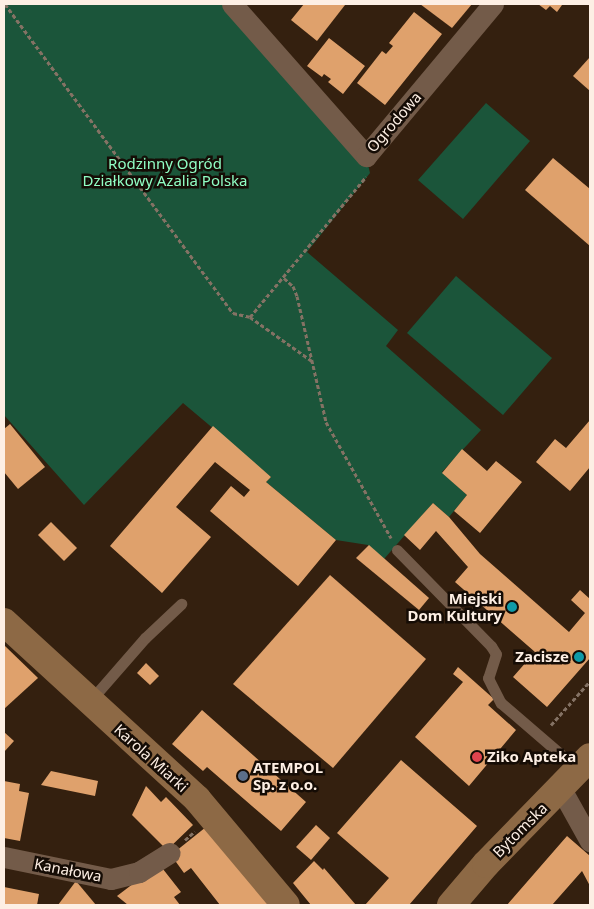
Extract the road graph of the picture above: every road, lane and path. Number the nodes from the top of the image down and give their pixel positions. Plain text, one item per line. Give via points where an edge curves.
1 (4, 4) edge
2 (232, 4) edge
3 (493, 4) edge
4 (366, 156) junction
5 (284, 278) junction
6 (250, 317) junction
7 (312, 360) junction
8 (397, 550) joint
9 (181, 604) dead end
10 (4, 622) edge
11 (590, 681) edge
12 (89, 703) junction
13 (541, 737) junction
14 (577, 772) edge
15 (198, 829) dead end
16 (590, 841) edge
17 (170, 853) joint
18 (4, 858) edge
19 (286, 905) edge
20 (451, 905) edge

1 - 6 path via 233,312
2 - 4 street, Ogrodowa
3 - 4 street, Ogrodowa
4 - 5 path via 366,176
5 - 6 path
5 - 7 path via 293,286 297,296
6 - 7 path
7 - 8 path via 326,422 381,516
8 - 13 lane via 490,646 496,654 488,678 491,687 501,703
9 - 12 lane
10 - 12 street, Karola Miarki
11 - 13 path
12 - 19 street, Karola Miarki via 197,799
13 - 14 lane
14 - 16 street
14 - 20 street, Bytomska via 486,864
15 - 17 path
17 - 18 street, Kanałowa via 139,872 112,879

